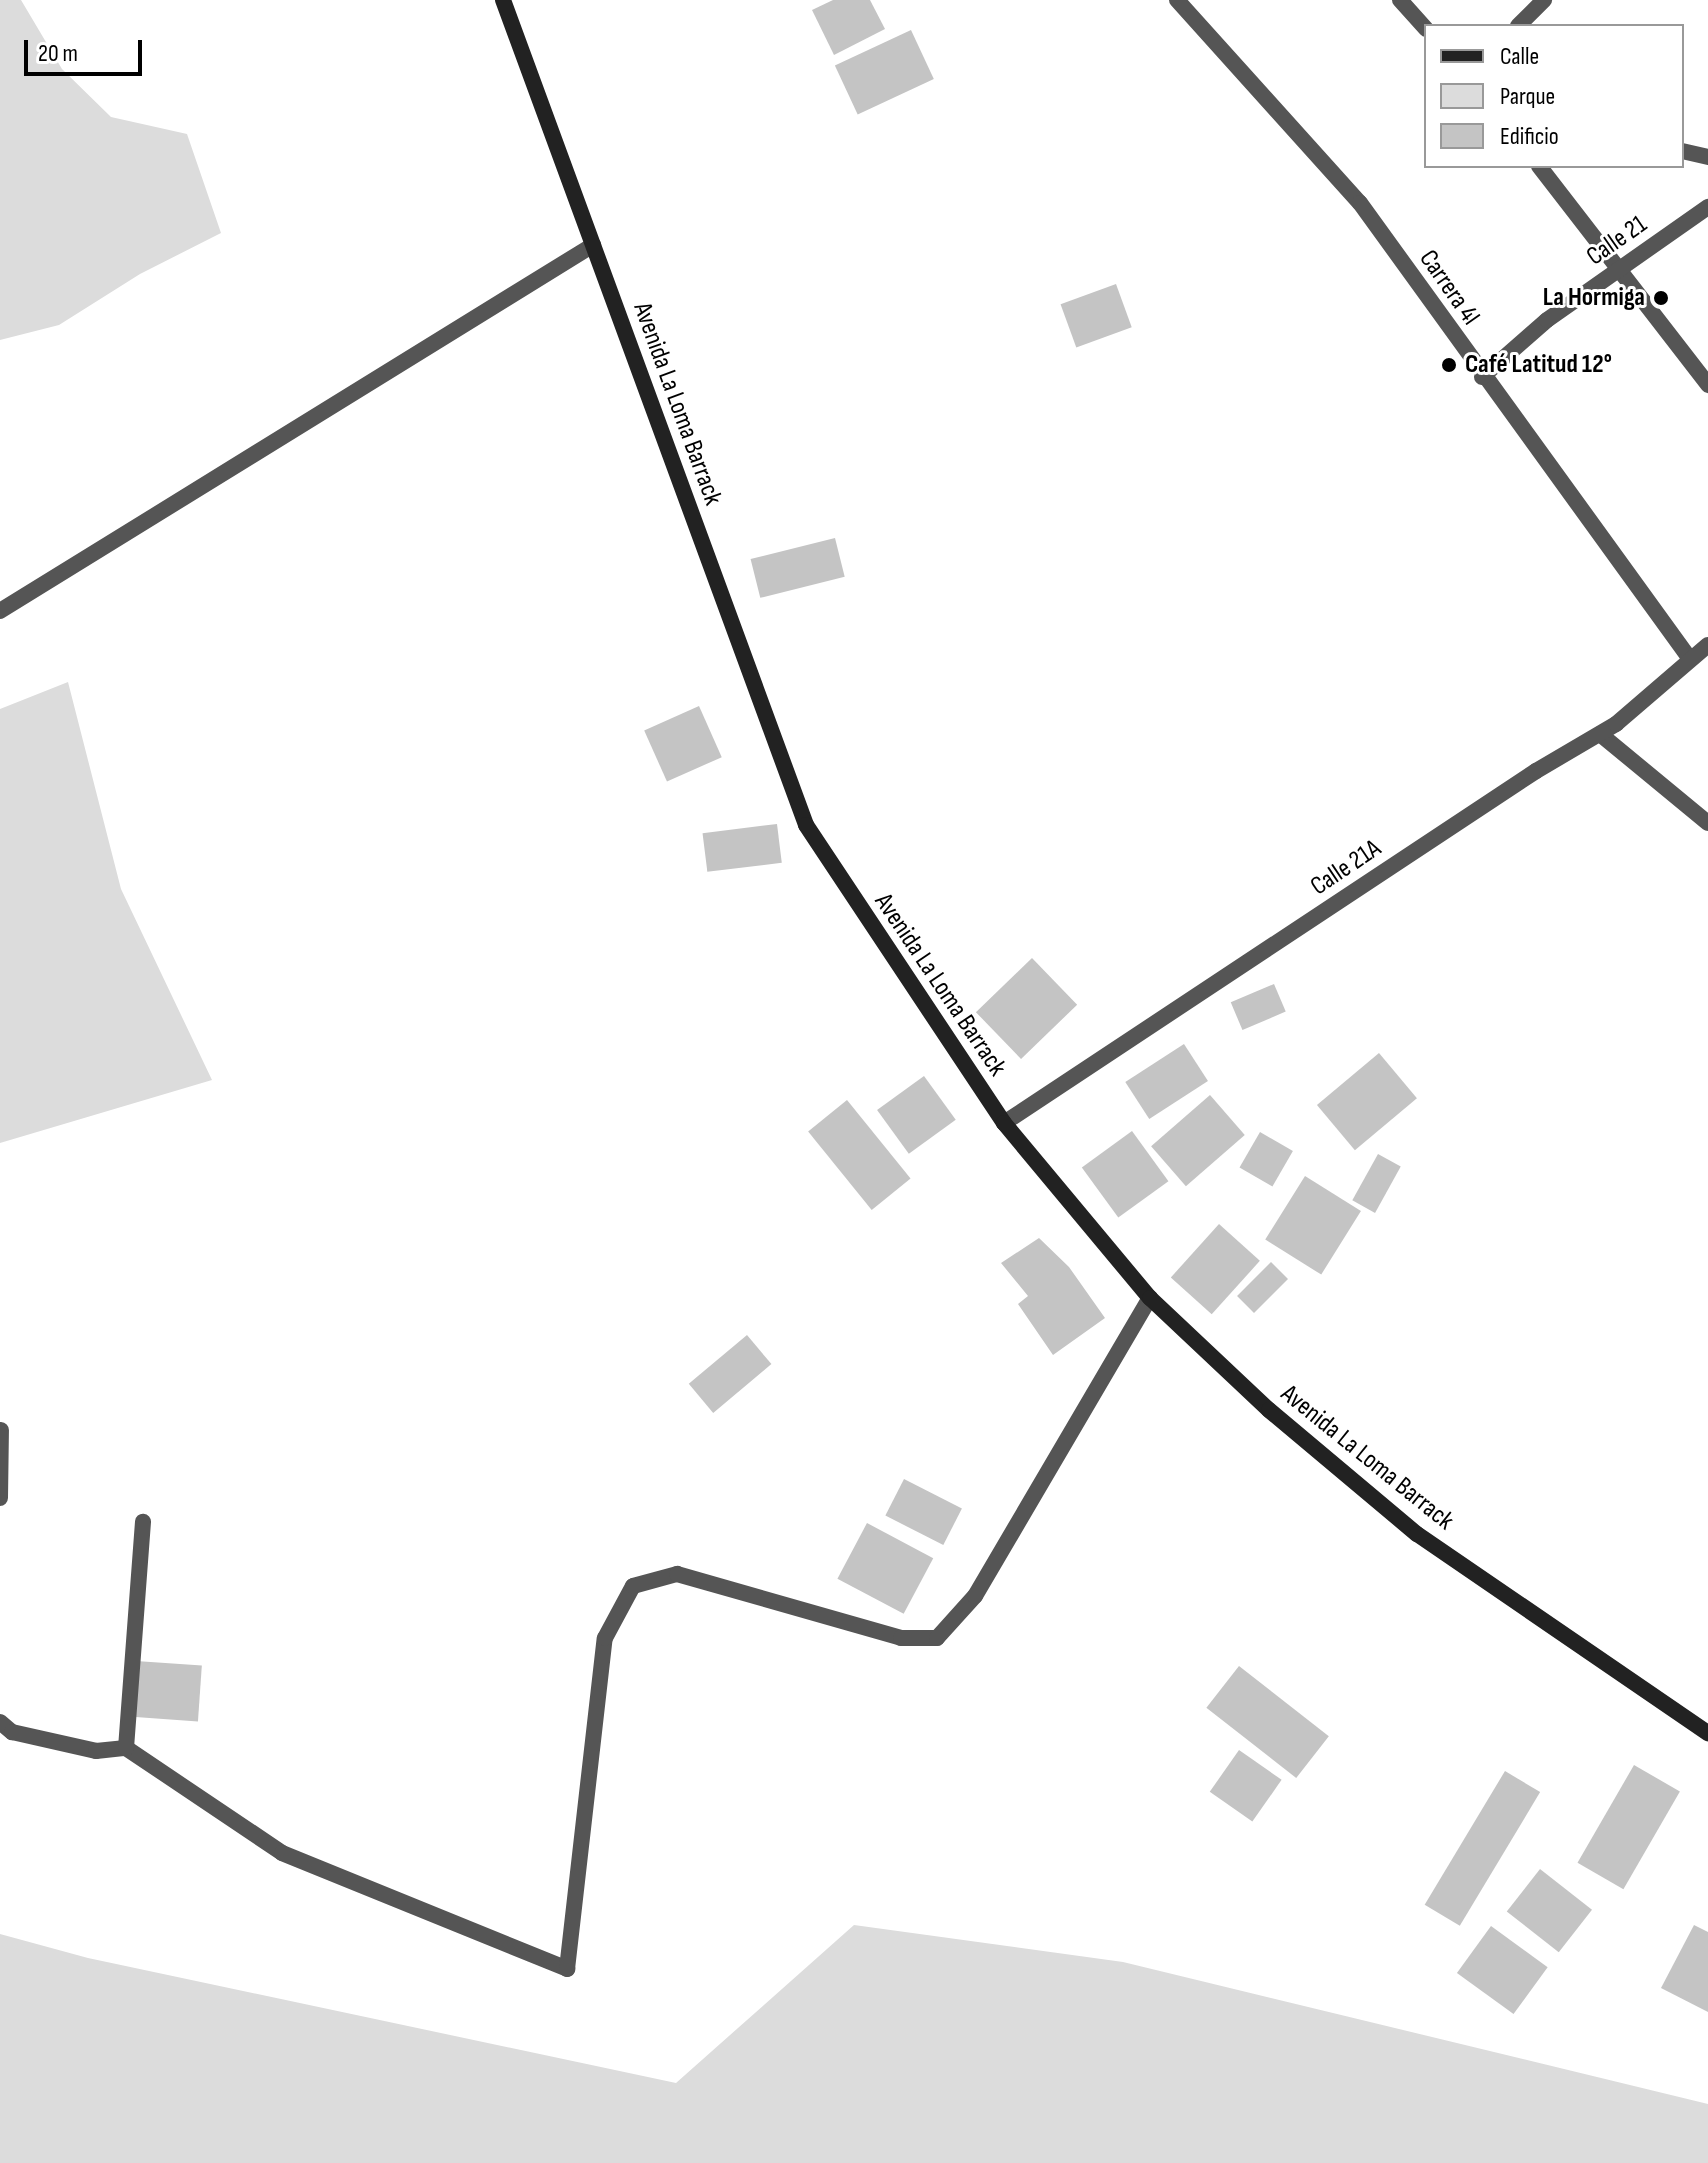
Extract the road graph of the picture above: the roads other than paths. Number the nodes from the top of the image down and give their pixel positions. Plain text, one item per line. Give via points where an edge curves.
1 (503, 0) edge
2 (1177, 0) edge
3 (1400, 0) edge
4 (1544, 0) edge
5 (1520, 24) edge
6 (1424, 27) edge
7 (1684, 151) edge
8 (1708, 157) edge
9 (1540, 168) edge
10 (1708, 207) edge
11 (593, 245) junction
12 (1617, 271) junction
13 (1482, 377) junction
14 (1708, 385) edge
15 (0, 611) edge
16 (1708, 645) edge
17 (1690, 659) junction
18 (1600, 734) junction
19 (1708, 823) edge
20 (1004, 1123) junction
21 (1150, 1298) junction
22 (1, 1430) edge
23 (0, 1498) edge
24 (143, 1522) dead end
25 (0, 1722) edge
26 (1708, 1733) edge
27 (126, 1748) junction

1 - 11 main road, Avenida La Loma Barrack
2 - 13 street, Carrera 4I via 1360,203
3 - 6 street
4 - 5 street
7 - 8 street
9 - 12 street
10 - 12 street, Calle 21
11 - 15 street
11 - 20 main road, Avenida La Loma Barrack via 806,825
12 - 13 street, Calle 21
12 - 14 street
13 - 17 street, Carrera 4I
16 - 17 street, Calle 21A
17 - 18 street, Calle 21A
18 - 19 street
18 - 20 street, Calle 21A
20 - 21 main road, Avenida La Loma Barrack
21 - 26 main road, Avenida La Loma Barrack via 1269,1410 1417,1534
21 - 27 street via 975,1596 937,1638 901,1638 677,1574 633,1586 605,1638 567,1969 282,1853
22 - 23 street
24 - 27 street
25 - 27 street via 12,1732 96,1751

